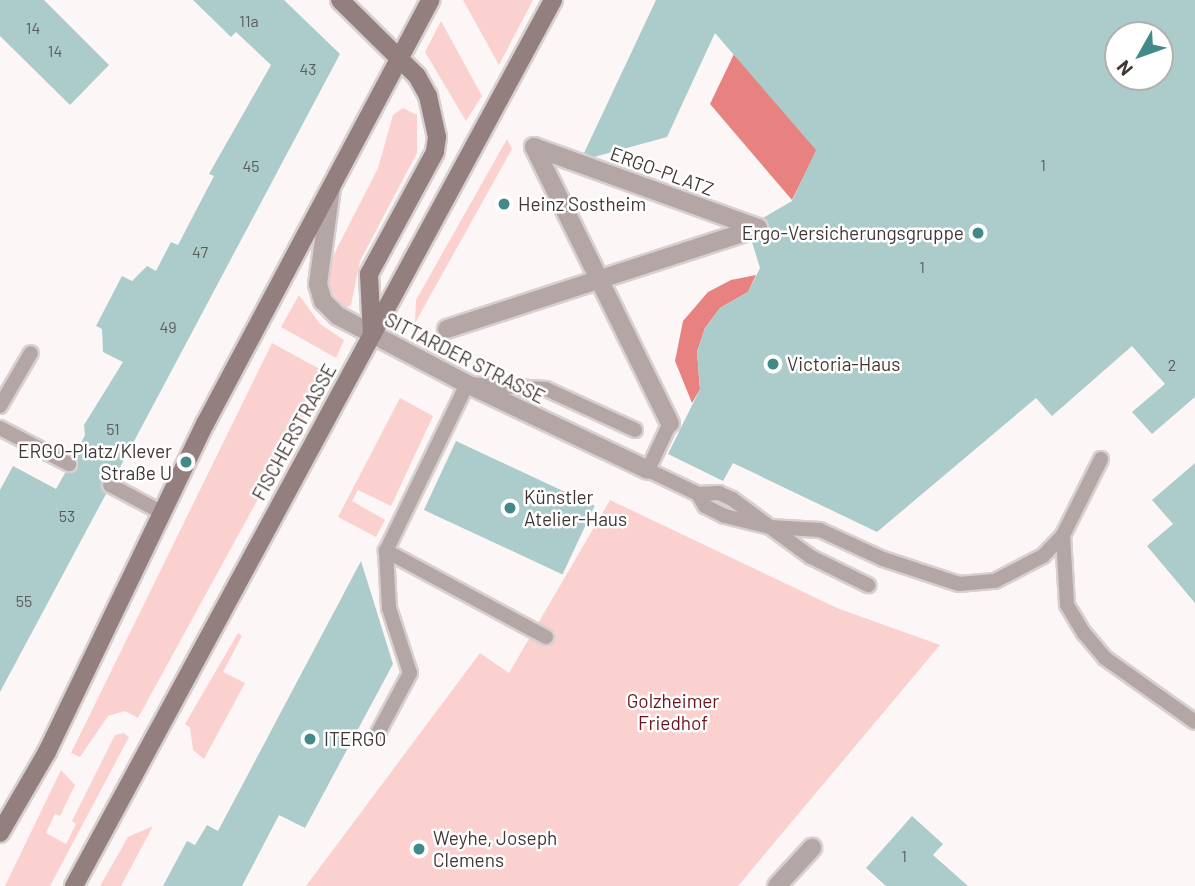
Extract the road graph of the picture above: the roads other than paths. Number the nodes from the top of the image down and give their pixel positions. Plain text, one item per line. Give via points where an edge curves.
1 (340, 0) edge
2 (430, 0) edge
3 (553, 0) edge
4 (401, 61) junction
5 (331, 187) junction
6 (599, 280) junction
7 (447, 329) dead end
8 (372, 335) junction
9 (31, 353) dead end
10 (467, 384) junction
11 (0, 406) edge
12 (670, 423) joint
13 (0, 428) edge
14 (635, 430) dead end
15 (1101, 459) dead end
16 (69, 464) dead end
17 (648, 470) junction
18 (110, 485) dead end
19 (161, 512) junction
20 (770, 527) junction
21 (1063, 535) junction
22 (386, 551) junction
23 (868, 585) dead end
24 (546, 637) dead end
25 (1195, 722) edge
26 (378, 733) dead end
27 (1, 824) edge
28 (811, 848) dead end
29 (74, 886) edge
30 (777, 886) edge

1 - 4 main road
2 - 4 main road
3 - 8 main road, FISCHERSTRASSE
4 - 5 main road
4 - 8 main road via 428,96 438,137 435,152 369,274
5 - 8 street, SITTARDER STRASSE via 318,274 320,295 338,316
5 - 19 main road
6 - 6 street, ERGO-PLATZ via 534,147 758,228 692,250
6 - 7 street, ERGO-PLATZ
6 - 12 street, ERGO-PLATZ
8 - 10 street, SITTARDER STRASSE
8 - 29 main road, FISCHERSTRASSE
9 - 11 lane
10 - 14 lane via 547,389
10 - 17 street, SITTARDER STRASSE
10 - 22 lane
12 - 17 lane
13 - 16 lane
15 - 21 lane
17 - 20 lane, SITTARDER STRASSE via 698,494 705,506 724,516
18 - 19 lane
19 - 27 main road via 47,752
20 - 21 lane, SITTARDER STRASSE via 820,530 883,559 959,584 995,581 1019,571 1043,556
20 - 23 lane via 810,557
21 - 25 lane via 1067,605 1084,633 1105,658
22 - 24 lane
22 - 26 lane via 389,608 410,673
28 - 30 street

